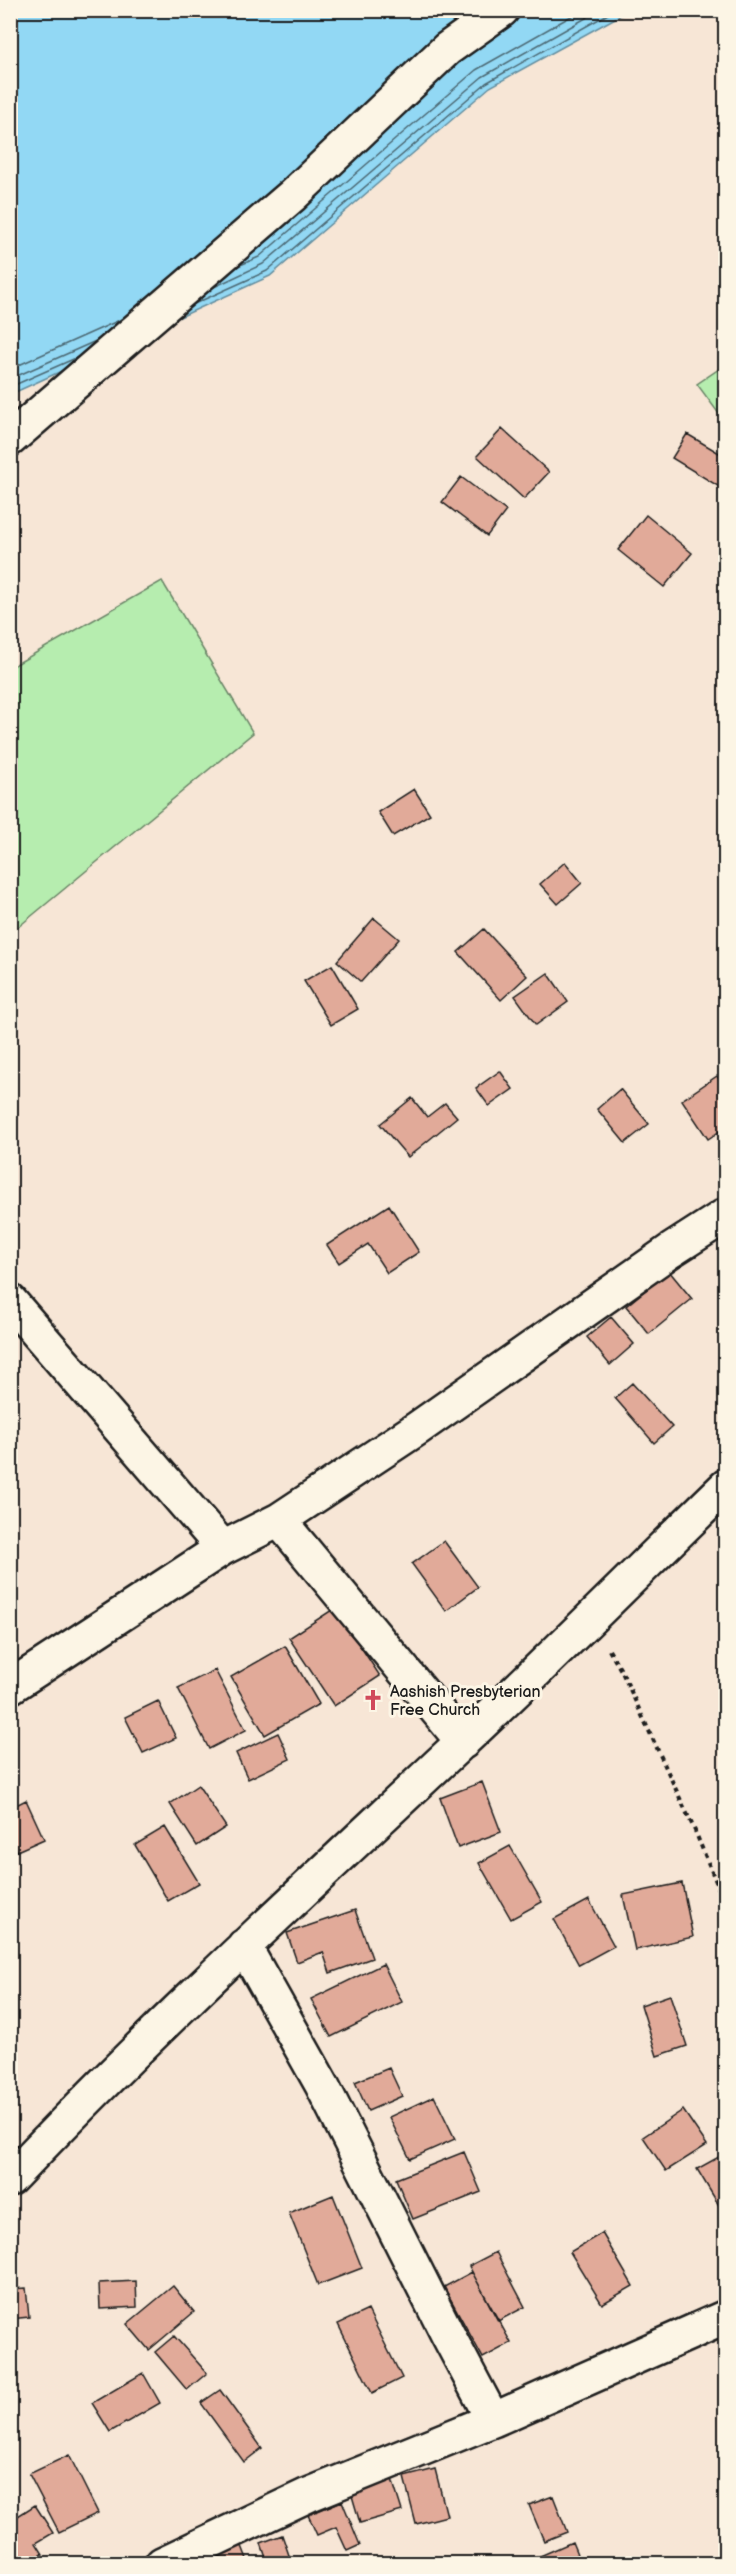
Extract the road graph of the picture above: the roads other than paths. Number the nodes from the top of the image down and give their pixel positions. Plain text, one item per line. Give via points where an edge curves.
1 (502, 10) edge
2 (10, 439) edge
3 (726, 1215) edge
4 (10, 1301) edge
5 (726, 1486) edge
6 (279, 1520) junction
7 (223, 1548) junction
8 (15, 1675) edge
9 (463, 1742) junction
10 (244, 1946) junction
11 (10, 2178) edge
12 (726, 2317) edge
13 (493, 2420) junction
14 (162, 2564) edge

1 - 2 street via 447,49 293,195
3 - 6 street
4 - 7 street
5 - 9 street
6 - 7 street
6 - 9 street
7 - 8 street
9 - 10 street
10 - 11 street
10 - 13 street via 322,2085
12 - 13 street
13 - 14 street via 308,2495

